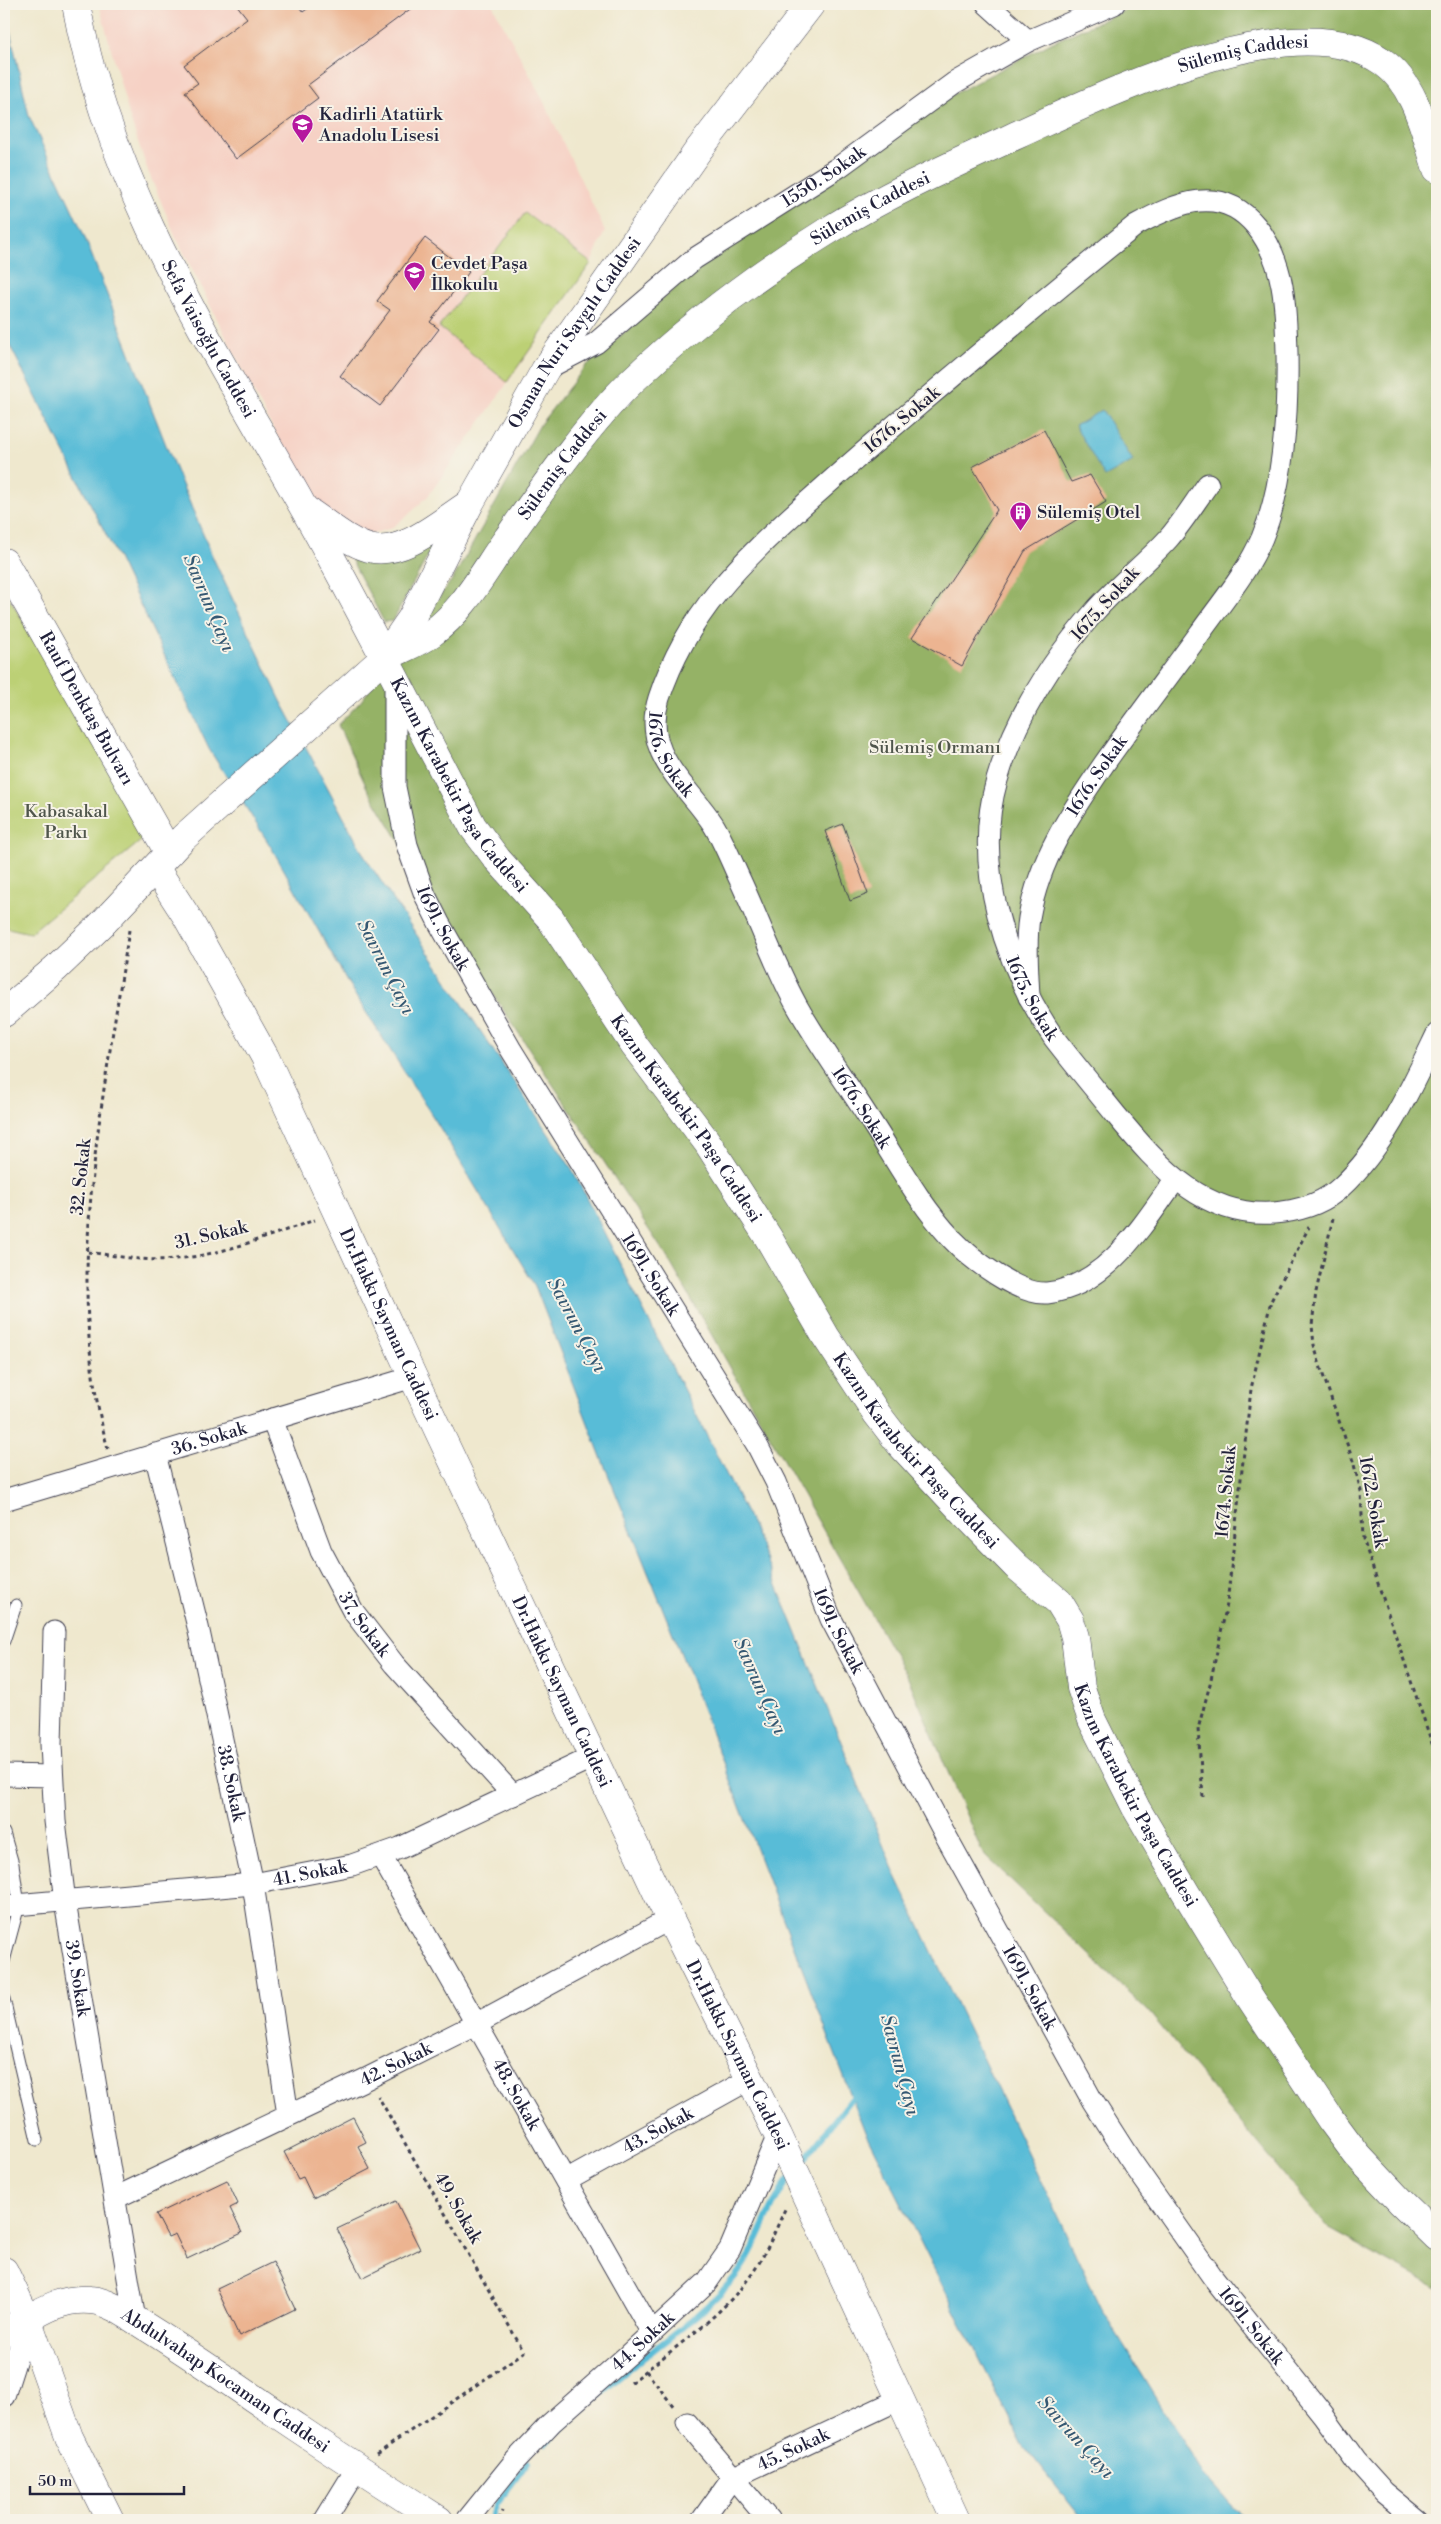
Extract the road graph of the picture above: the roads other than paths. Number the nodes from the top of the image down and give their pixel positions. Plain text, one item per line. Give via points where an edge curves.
1 (76, 4) edge
2 (811, 4) edge
3 (987, 4) edge
4 (1114, 4) edge
5 (1028, 40) junction
6 (1437, 169) edge
7 (545, 370) junction
8 (1208, 484) dead end
9 (470, 503) junction
10 (304, 508) junction
11 (4, 562) edge
12 (389, 668) junction
13 (169, 853) junction
14 (1029, 997) junction
15 (7, 1000) edge
16 (1437, 1034) edge
17 (1175, 1180) junction
18 (413, 1377) junction
19 (272, 1418) junction
20 (155, 1454) junction
21 (4, 1500) edge
22 (16, 1604) dead end
23 (54, 1632) dead end
24 (4, 1640) edge
25 (593, 1757) junction
26 (4, 1775) edge
27 (52, 1776) junction
28 (512, 1795) junction
29 (4, 1833) edge
30 (381, 1856) junction
31 (253, 1884) junction
32 (65, 1902) junction
33 (11, 1905) edge
34 (670, 1919) junction
35 (4, 1962) edge
36 (4, 1999) edge
37 (476, 2024) junction
38 (750, 2079) junction
39 (288, 2115) junction
40 (778, 2135) junction
41 (37, 2140) dead end
42 (566, 2181) junction
43 (114, 2198) junction
44 (1437, 2237) edge
45 (4, 2271) edge
46 (135, 2320) junction
47 (28, 2321) junction
48 (4, 2332) edge
49 (652, 2333) junction
50 (4, 2396) edge
51 (900, 2399) junction
52 (687, 2423) road end
53 (357, 2468) junction
54 (732, 2478) junction
55 (110, 2520) edge
56 (325, 2520) edge
57 (439, 2520) edge
58 (467, 2520) edge
59 (702, 2520) edge
60 (769, 2520) edge
61 (956, 2520) edge
62 (1418, 2520) edge

1 - 10 street, Sefa Vaisoğlu Caddesi via 93,76 138,204 190,308
2 - 7 street, Osman Nuri Saygılı Caddesi via 697,152
3 - 5 street
4 - 5 street, 1550. Sokak
5 - 7 street, 1550. Sokak via 954,82 839,167 719,241 678,271 596,344
6 - 12 street, Sülemiş Caddesi via 1409,92 1395,72 1368,53 1343,44 1313,41 1276,43 1234,51 1163,73 1112,92 996,145 899,192 827,232 679,338 630,382 599,418 509,536 463,604
7 - 9 street, Osman Nuri Saygılı Caddesi
8 - 14 street, 1675. Sokak via 1169,538 1095,611 1064,651 1027,708 1006,751 991,816 990,876 1004,932
9 - 10 street via 406,544 387,550 368,548
9 - 12 street, Osman Nuri Saygılı Caddesi
10 - 12 street, Sefa Vaisoğlu Caddesi
11 - 13 street, Rauf Denktaş Bulvarı
12 - 13 street, Osman Nuri Saygılı Caddesi via 362,675
12 - 44 street, Kazım Karabekir Paşa Caddesi via 473,827 550,918 625,1032 707,1142 877,1414 900,1444 969,1518 1016,1566 1059,1602 1070,1620 1075,1637 1081,1688 1092,1720 1136,1808 1186,1893 1331,2120 1370,2168
12 - 62 street, 1691. Sokak via 395,787 407,845 438,923 510,1048 758,1445 831,1619 1057,2040 1129,2158 1187,2243 1323,2415 1356,2462 1384,2492
13 - 15 street via 69,956
13 - 18 street, Dr.Hakkı Sayman Caddesi via 187,917 265,1057
14 - 17 street, 1675. Sokak via 1040,1018 1076,1067 1155,1161
14 - 17 street, 1676. Sokak via 1029,920 1042,871 1057,836 1142,709 1237,583 1262,536 1274,499 1287,375 1282,282 1264,236 1249,217 1226,203 1189,202 1136,225 892,428 778,529 739,565 712,595 694,622 671,666 657,704 655,724 664,758 676,780 698,804 722,842 796,1005 923,1202 950,1238 972,1258 1017,1285 1039,1293 1068,1289 1101,1268 1119,1251 1142,1226
16 - 17 street, 1675. Sokak via 1372,1152 1332,1194 1294,1211 1248,1213 1211,1202
18 - 19 street, 36. Sokak
18 - 25 street, Dr.Hakkı Sayman Caddesi
19 - 20 street, 36. Sokak
19 - 28 street, 37. Sokak via 321,1551 353,1611 394,1664
20 - 21 street, 36. Sokak
20 - 31 street, 38. Sokak via 200,1636
22 - 24 lane
23 - 27 street, 39. Sokak
25 - 28 street, 41. Sokak
25 - 34 street, Dr.Hakkı Sayman Caddesi
26 - 27 street
27 - 32 street, 39. Sokak
28 - 30 street, 41. Sokak
29 - 33 lane via 13,1864
30 - 31 street, 41. Sokak
30 - 37 street, 48. Sokak
31 - 32 street, 41. Sokak
31 - 39 street, 38. Sokak
32 - 33 street, 41. Sokak
32 - 43 street, 39. Sokak
33 - 35 lane
34 - 37 street, 42. Sokak
34 - 38 street, Dr.Hakkı Sayman Caddesi
36 - 41 lane
37 - 39 street, 42. Sokak
37 - 42 street, 48. Sokak
38 - 40 street, Dr.Hakkı Sayman Caddesi
38 - 42 street, 43. Sokak
39 - 43 street, 42. Sokak
40 - 49 street, 44. Sokak via 730,2249 707,2282
40 - 51 street, Dr.Hakkı Sayman Caddesi
42 - 49 street, 48. Sokak
43 - 46 street, 39. Sokak
45 - 47 street
46 - 47 street, Abdulvahap Kocaman Caddesi via 93,2300 72,2299 41,2310
46 - 53 street, Abdulvahap Kocaman Caddesi
47 - 48 street, Abdulvahap Kocaman Caddesi
47 - 50 street
47 - 55 street via 69,2437
49 - 58 street, 44. Sokak via 551,2423
51 - 54 street, 45. Sokak
51 - 61 street, Dr.Hakkı Sayman Caddesi
52 - 54 street
53 - 56 street
53 - 57 street, Abdulvahap Kocaman Caddesi
54 - 59 street, 45. Sokak
54 - 60 street

